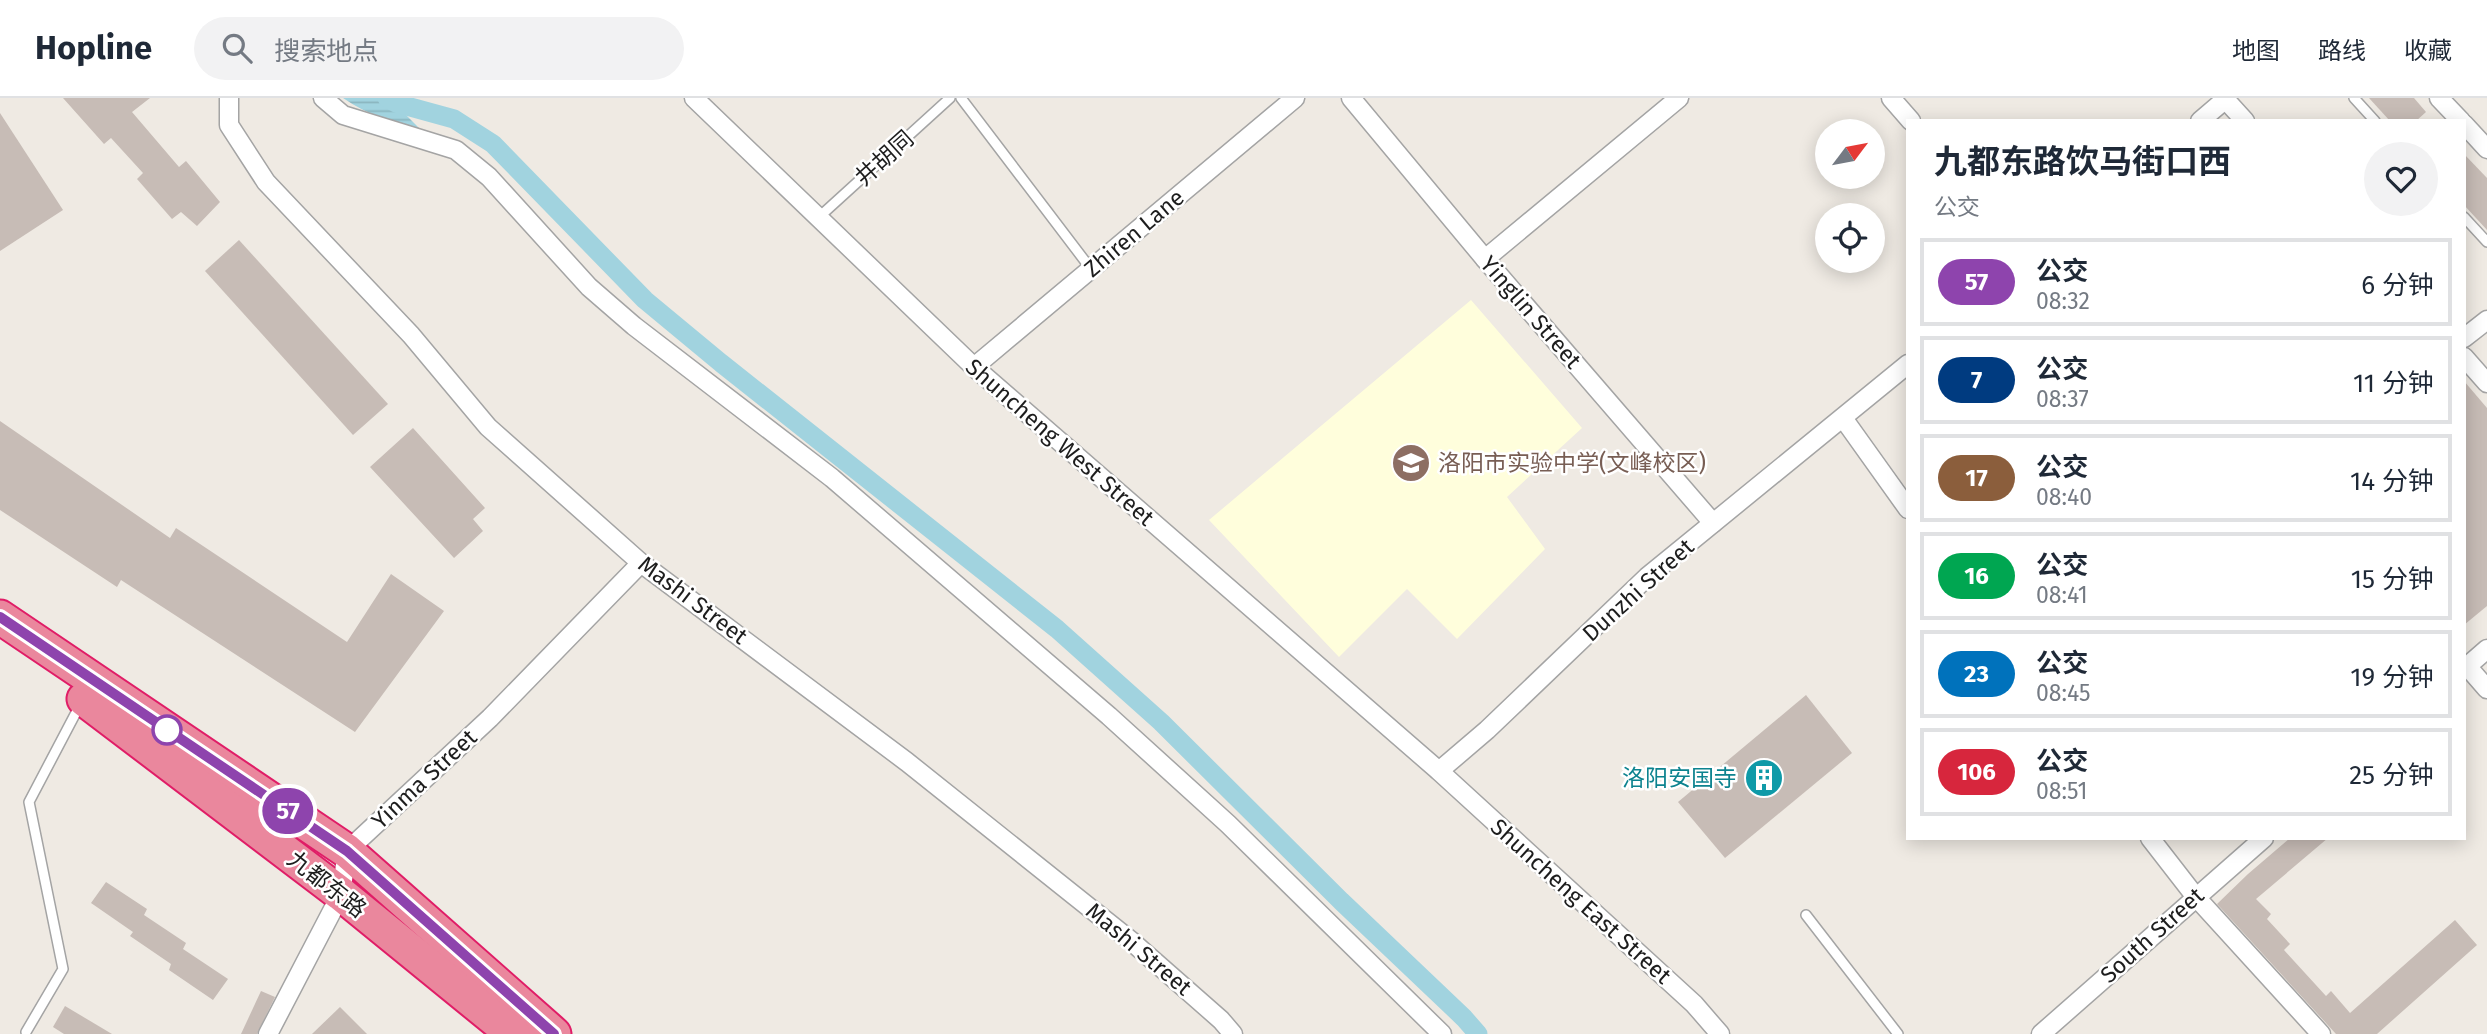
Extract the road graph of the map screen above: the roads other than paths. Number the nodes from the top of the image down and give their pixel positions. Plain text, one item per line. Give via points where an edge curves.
1 (229, 98) edge
2 (323, 98) edge
3 (694, 98) edge
4 (950, 98) edge
5 (961, 98) edge
6 (1295, 98) edge
7 (1351, 98) edge
8 (1679, 98) edge
9 (1891, 98) edge
10 (2225, 98) edge
11 (2354, 98) edge
12 (1909, 119) edge
13 (2202, 119) edge
14 (2243, 119) edge
15 (2373, 119) edge
16 (2466, 125) edge
17 (2484, 140) edge
18 (818, 218) junction
19 (2466, 219) edge
20 (2487, 242) edge
21 (1485, 259) junction
22 (1091, 269) junction
23 (2487, 320) edge
24 (2466, 336) edge
25 (2466, 359) edge
26 (1906, 367) edge
27 (974, 368) junction
28 (2487, 383) edge
29 (1843, 418) junction
30 (1906, 506) edge
31 (1713, 523) junction
32 (641, 563) junction
33 (0, 617) edge
34 (0, 644) edge
35 (2487, 649) edge
36 (2466, 665) edge
37 (2466, 667) edge
38 (2487, 689) edge
39 (84, 698) junction
40 (1439, 771) junction
41 (2152, 840) edge
42 (2262, 840) edge
43 (347, 851) junction
44 (341, 894) junction
45 (2195, 896) junction
46 (1806, 915) dead end
47 (26, 1032) dead end
48 (268, 1034) edge
49 (513, 1034) edge
50 (554, 1034) edge
51 (1233, 1034) edge
52 (1442, 1034) edge
53 (1720, 1034) edge
54 (1898, 1034) edge
55 (2041, 1034) edge
56 (2321, 1034) edge

1 - 32 street, Mashi Street via 229,125 266,182 411,335 488,427
2 - 52 street via 343,115 456,150 489,177 589,287 832,478 1109,716 1228,824
3 - 18 street, Shuncheng West Street
4 - 18 lane, 井胡同
5 - 22 lane
6 - 22 street, Zhiren Lane
7 - 21 street, Yinglin Street
8 - 21 street
9 - 12 street
10 - 13 street
10 - 14 street
11 - 15 lane
16 - 17 street
18 - 27 street, Shuncheng West Street
19 - 20 lane
21 - 31 street, Yinglin Street
22 - 27 street, Zhiren Lane
23 - 24 street
25 - 28 street
26 - 29 street, Dunzhi Street
27 - 40 street, Shuncheng West Street
29 - 30 street
29 - 31 street, Dunzhi Street
31 - 40 street, Dunzhi Street via 1647,577
32 - 43 street, Yinma Street via 491,718
32 - 51 street, Mashi Street via 908,762 1130,940
33 - 43 highway, 九都东路
34 - 39 highway, 九都东路
35 - 36 street
37 - 38 street
39 - 44 highway, 九都东路
39 - 47 lane via 29,802 63,969
40 - 53 street, Shuncheng East Street via 1695,1004
41 - 45 street
42 - 45 street, South Street
43 - 44 street
43 - 50 highway, 九都东路
44 - 48 street
44 - 49 highway, 九都东路
45 - 55 street, South Street
45 - 56 street
46 - 54 lane

